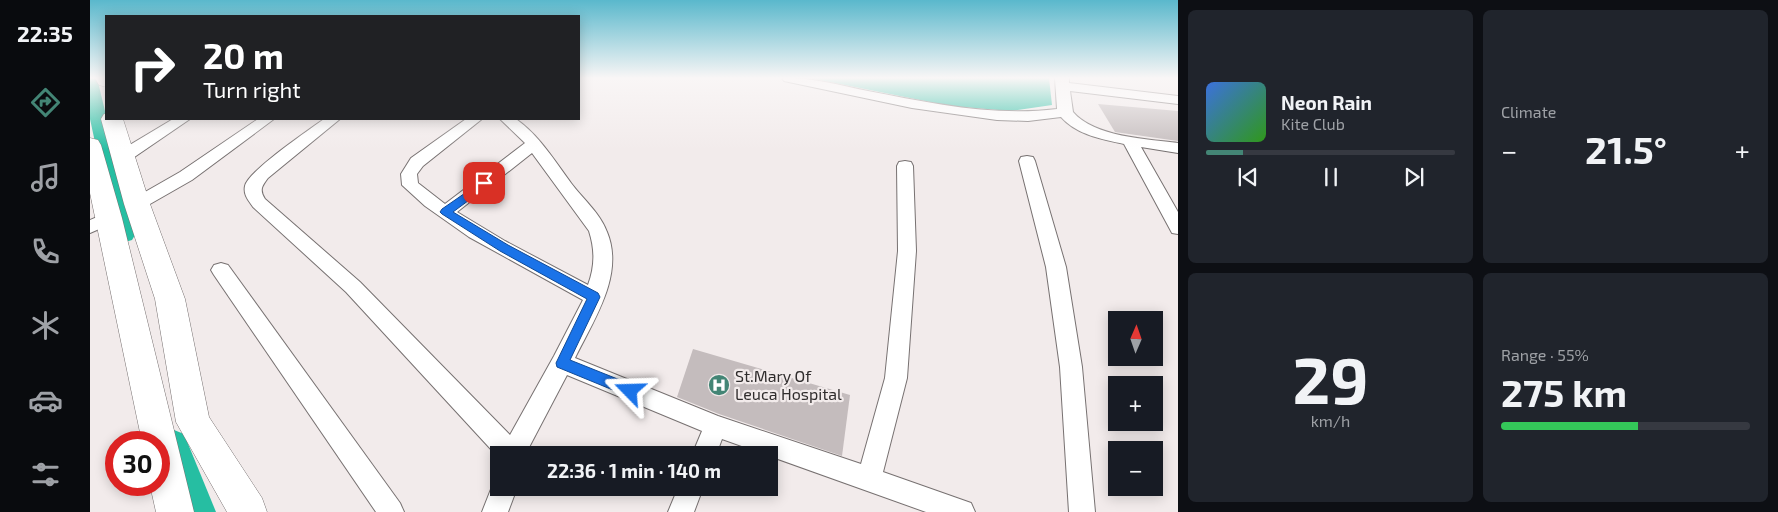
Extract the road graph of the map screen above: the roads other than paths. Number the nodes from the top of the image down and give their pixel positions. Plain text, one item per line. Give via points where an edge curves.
1 (901, 102) edge
2 (1064, 102) edge
3 (1065, 112) junction
4 (112, 120) edge
5 (181, 120) edge
6 (266, 120) edge
7 (332, 120) edge
8 (474, 120) edge
9 (509, 120) edge
10 (1130, 141) junction
11 (534, 144) junction
12 (1178, 148) edge
13 (124, 156) junction
14 (92, 157) edge
15 (1027, 161) dead end
16 (905, 166) dead end
17 (137, 204) junction
18 (446, 212) junction
19 (100, 222) edge
20 (1178, 228) edge
21 (221, 270) dead end
22 (594, 297) junction
23 (562, 363) junction
24 (716, 426) junction
25 (503, 446) edge
26 (517, 446) edge
27 (708, 446) edge
28 (868, 479) junction
29 (501, 496) edge
30 (174, 512) edge
31 (248, 512) edge
32 (391, 512) edge
33 (495, 512) edge
34 (962, 512) edge
35 (1082, 512) edge

1 - 3 street via 997,116 1028,117
2 - 3 street
3 - 10 street via 1095,132
4 - 13 main road
5 - 13 street
6 - 17 street via 186,176
7 - 25 street via 262,174 253,185 253,194 259,204 353,287
8 - 18 street via 417,162 410,174 410,185
9 - 11 street
10 - 12 street
10 - 20 street
11 - 18 street
11 - 22 street via 598,232 603,267
13 - 17 main road
14 - 19 main road
15 - 35 street via 1057,276 1071,367
16 - 28 street via 907,251 896,378
17 - 31 main road via 170,299 193,422
18 - 22 street
19 - 30 main road
21 - 32 street
22 - 23 street
23 - 24 street
23 - 26 street
24 - 27 street
24 - 28 street
28 - 34 street
29 - 33 street

